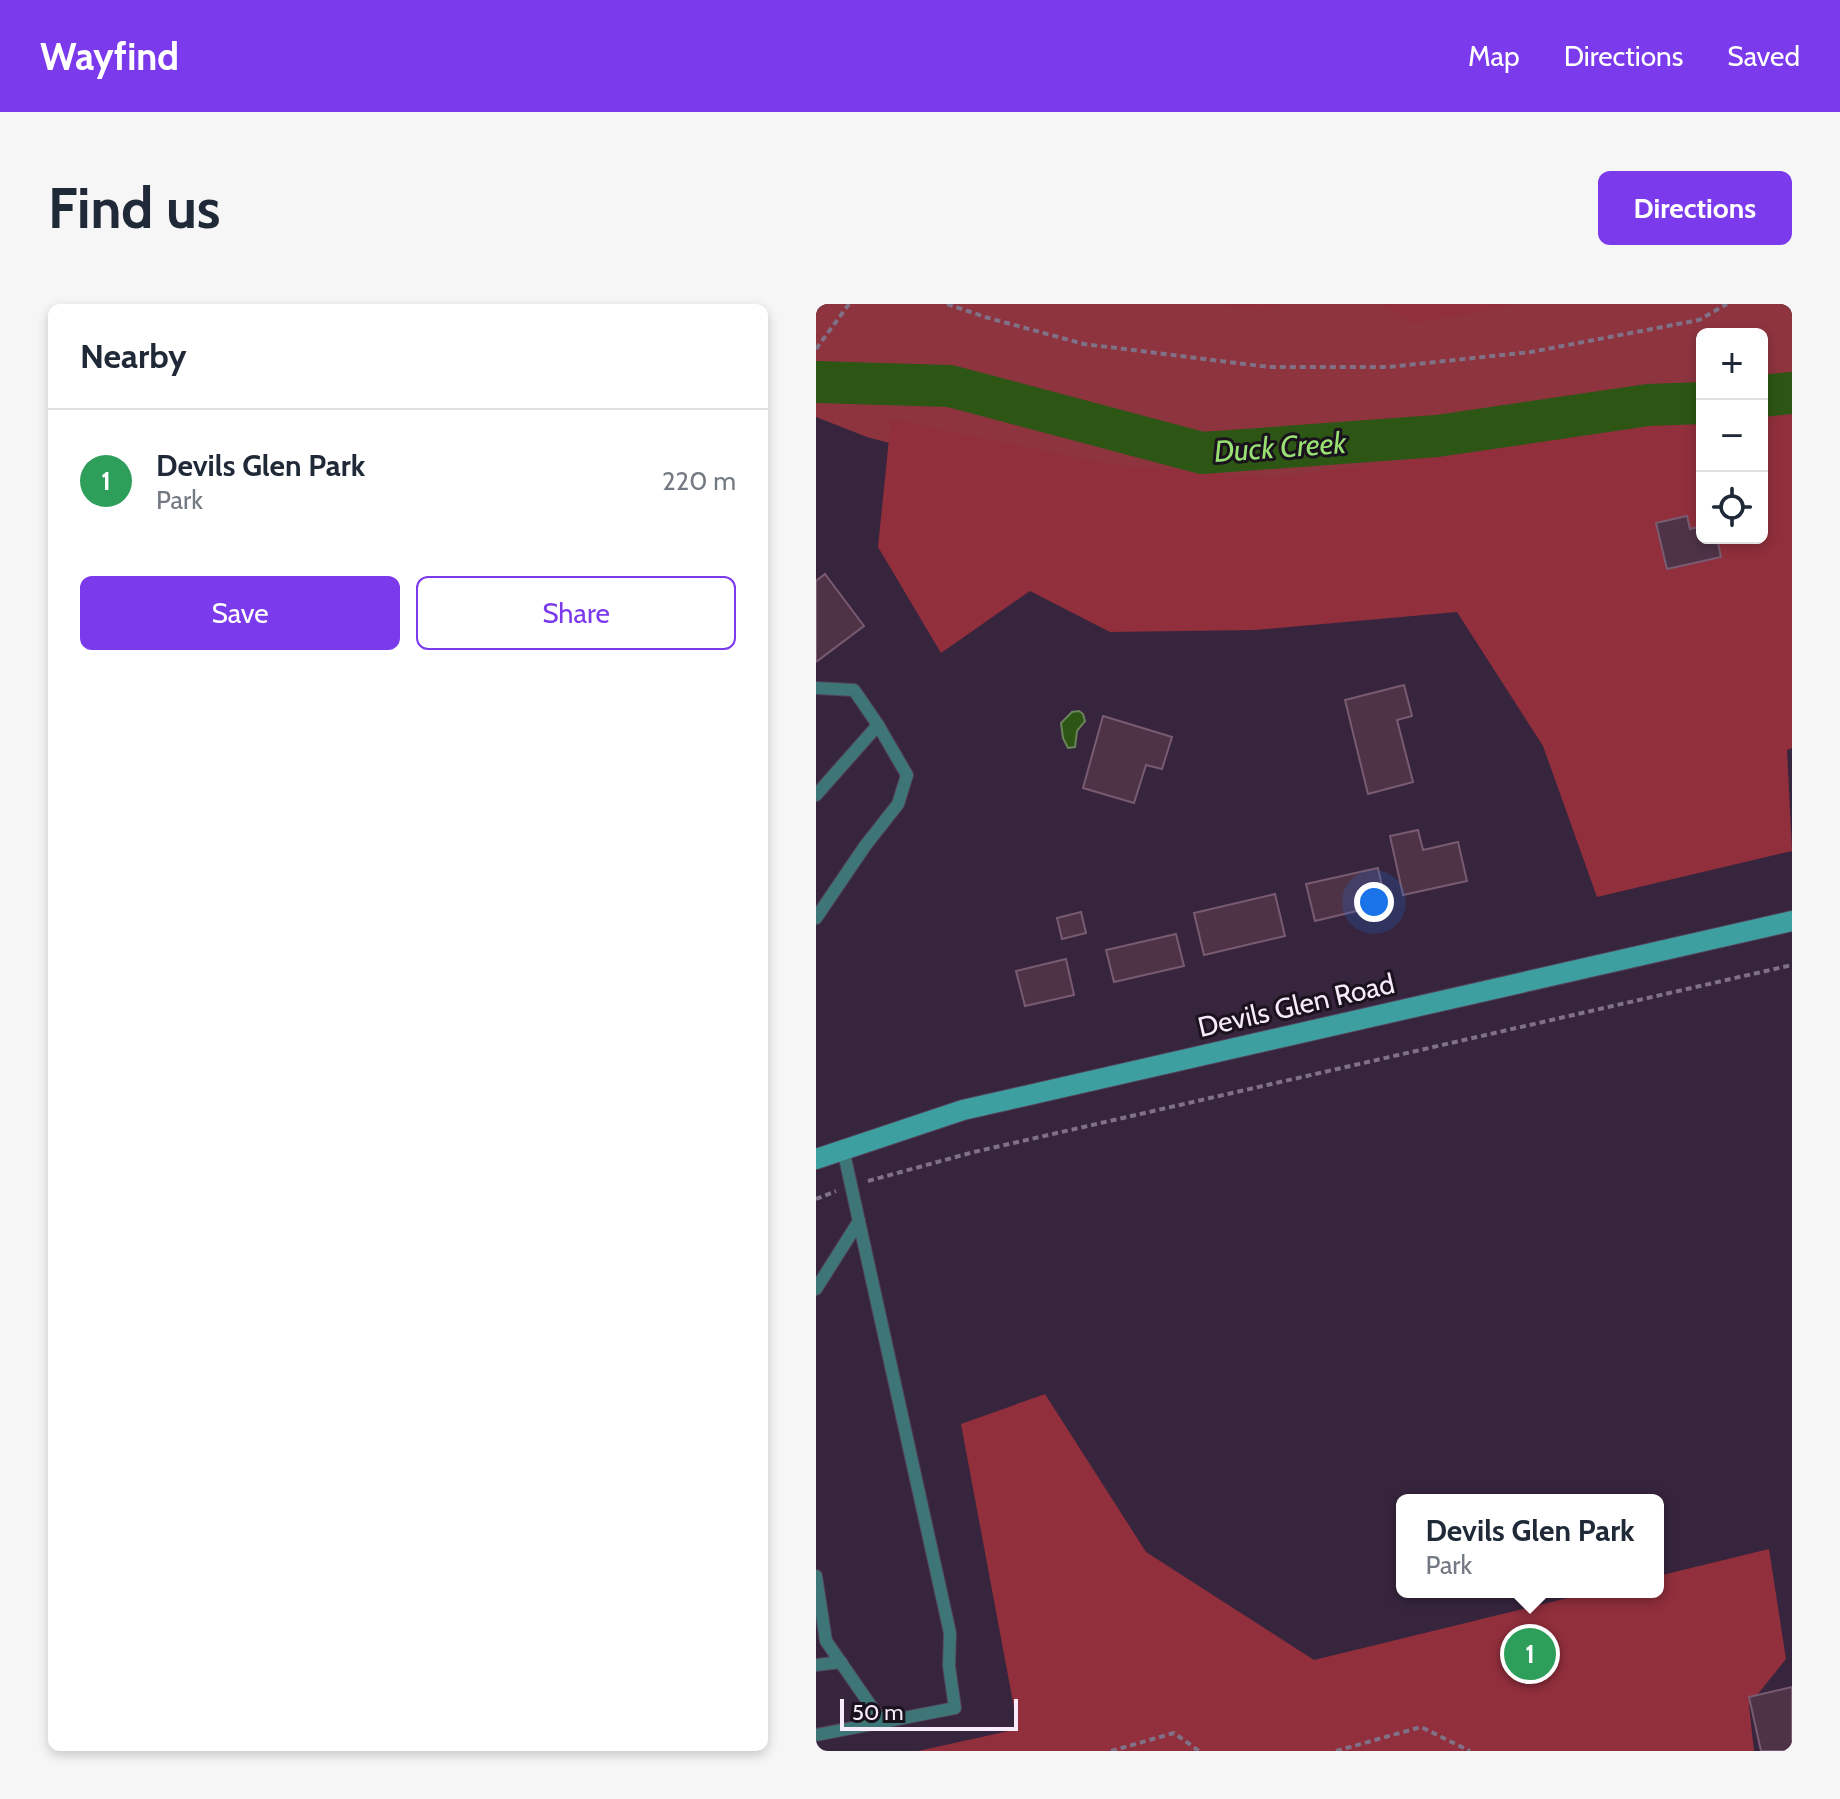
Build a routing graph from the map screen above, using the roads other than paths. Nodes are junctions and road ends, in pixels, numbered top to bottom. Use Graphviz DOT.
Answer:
graph roads {
  1 [pos="816,688"];
  2 [pos="878,725"];
  3 [pos="816,795"];
  4 [pos="816,918"];
  5 [pos="1792,921"];
  6 [pos="843,1149"];
  7 [pos="816,1159"];
  8 [pos="859,1221"];
  9 [pos="816,1289"];
  10 [pos="816,1576"];
  11 [pos="841,1662"];
  12 [pos="816,1665"];
  13 [pos="882,1722"];
  14 [pos="816,1735"];
  1 -- 2 [label="lane"];
  2 -- 3 [label="lane"];
  2 -- 4 [label="lane"];
  5 -- 6 [label="main road, Devils Glen Road"];
  6 -- 7 [label="main road, Devils Glen Road"];
  6 -- 8 [label="lane"];
  8 -- 9 [label="lane"];
  8 -- 13 [label="lane"];
  10 -- 11 [label="lane"];
  11 -- 12 [label="lane"];
  11 -- 13 [label="lane"];
  13 -- 14 [label="lane"];
}
